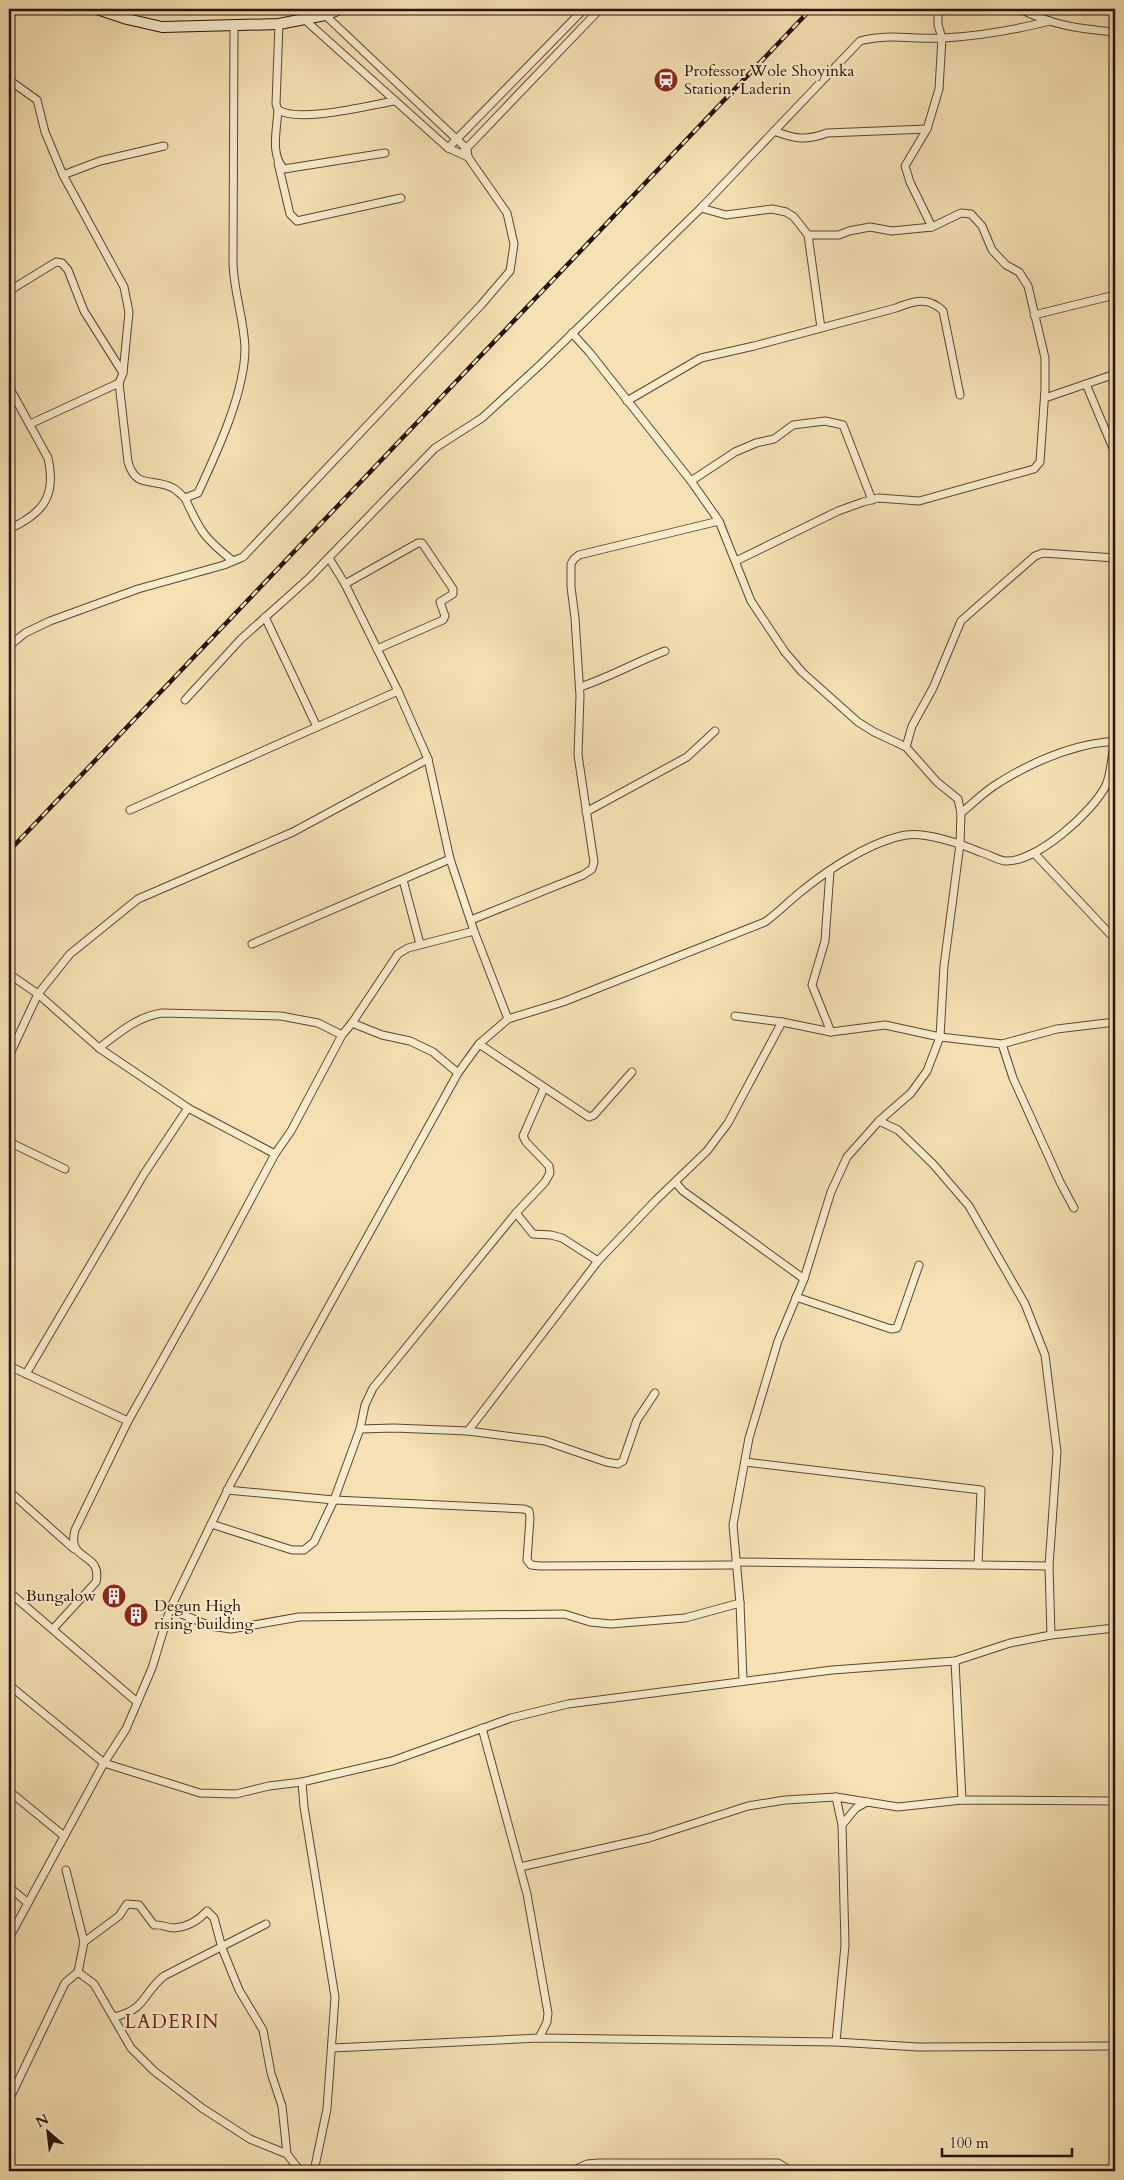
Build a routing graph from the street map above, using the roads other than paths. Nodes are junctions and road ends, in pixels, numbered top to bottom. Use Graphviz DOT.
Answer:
graph roads {
  1 [pos="97,9"];
  2 [pos="340,9"];
  3 [pos="584,9"];
  4 [pos="600,9"];
  5 [pos="938,9"];
  6 [pos="1020,9"];
  7 [pos="326,15"];
  8 [pos="304,20"];
  9 [pos="1050,21"];
  10 [pos="279,24"];
  11 [pos="234,26"];
  12 [pos="1115,32"];
  13 [pos="942,38"];
  14 [pos="9,80"];
  15 [pos="394,101"];
  16 [pos="278,110"];
  17 [pos="927,129"];
  18 [pos="774,132"];
  19 [pos="457,139"];
  20 [pos="164,146"];
  21 [pos="448,148"];
  22 [pos="467,148"];
  23 [pos="385,153"];
  24 [pos="464,156"];
  25 [pos="278,163"];
  26 [pos="63,175"];
  27 [pos="401,198"];
  28 [pos="701,208"];
  29 [pos="932,227"];
  30 [pos="808,235"];
  31 [pos="9,291"];
  32 [pos="1115,295"];
  33 [pos="1034,315"];
  34 [pos="821,328"];
  35 [pos="572,333"];
  36 [pos="123,373"];
  37 [pos="1115,374"];
  38 [pos="119,383"];
  39 [pos="1086,384"];
  40 [pos="9,387"];
  41 [pos="960,395"];
  42 [pos="1045,398"];
  43 [pos="627,402"];
  44 [pos="30,424"];
  45 [pos="1115,453"];
  46 [pos="691,481"];
  47 [pos="185,498"];
  48 [pos="872,500"];
  49 [pos="719,522"];
  50 [pos="9,529"];
  51 [pos="329,558"];
  52 [pos="1115,558"];
  53 [pos="234,561"];
  54 [pos="736,562"];
  55 [pos="344,584"];
  56 [pos="265,617"];
  57 [pos="9,646"];
  58 [pos="377,649"];
  59 [pos="665,651"];
  60 [pos="580,687"];
  61 [pos="398,691"];
  62 [pos="185,700"];
  63 [pos="317,727"];
  64 [pos="715,731"];
  65 [pos="1115,741"];
  66 [pos="906,747"];
  67 [pos="428,759"];
  68 [pos="130,810"];
  69 [pos="586,812"];
  70 [pos="961,813"];
  71 [pos="960,844"];
  72 [pos="1034,853"];
  73 [pos="450,859"];
  74 [pos="830,871"];
  75 [pos="403,880"];
  76 [pos="470,920"];
  77 [pos="474,931"];
  78 [pos="1115,935"];
  79 [pos="252,944"];
  80 [pos="420,944"];
  81 [pos="9,974"];
  82 [pos="38,994"];
  83 [pos="735,1016"];
  84 [pos="508,1020"];
  85 [pos="782,1022"];
  86 [pos="1115,1022"];
  87 [pos="352,1023"];
  88 [pos="831,1032"];
  89 [pos="342,1035"];
  90 [pos="940,1037"];
  91 [pos="480,1044"];
  92 [pos="1002,1044"];
  93 [pos="99,1048"];
  94 [pos="9,1056"];
  95 [pos="632,1072"];
  96 [pos="458,1073"];
  97 [pos="544,1088"];
  98 [pos="188,1108"];
  99 [pos="879,1121"];
  100 [pos="9,1142"];
  101 [pos="275,1154"];
  102 [pos="66,1169"];
  103 [pos="676,1183"];
  104 [pos="1074,1208"];
  105 [pos="516,1213"];
  106 [pos="598,1261"];
  107 [pos="919,1265"];
  108 [pos="804,1279"];
  109 [pos="796,1297"];
  110 [pos="9,1366"];
  111 [pos="26,1374"];
  112 [pos="655,1393"];
  113 [pos="128,1421"];
  114 [pos="360,1429"];
  115 [pos="468,1431"];
  116 [pos="745,1462"];
  117 [pos="227,1490"];
  118 [pos="9,1491"];
  119 [pos="334,1500"];
  120 [pos="211,1524"];
  121 [pos="76,1551"];
  122 [pos="736,1564"];
  123 [pos="978,1565"];
  124 [pos="1049,1566"];
  125 [pos="9,1592"];
  126 [pos="740,1603"];
  127 [pos="170,1609"];
  128 [pos="1115,1628"];
  129 [pos="53,1629"];
  130 [pos="1050,1635"];
  131 [pos="955,1661"];
  132 [pos="743,1680"];
  133 [pos="9,1685"];
  134 [pos="137,1702"];
  135 [pos="482,1728"];
  136 [pos="104,1763"];
  137 [pos="302,1782"];
  138 [pos="9,1790"];
  139 [pos="836,1797"];
  140 [pos="962,1800"];
  141 [pos="1115,1801"];
  142 [pos="868,1802"];
  143 [pos="842,1825"];
  144 [pos="64,1836"];
  145 [pos="520,1867"];
  146 [pos="66,1870"];
  147 [pos="9,1887"];
  148 [pos="28,1903"];
  149 [pos="266,1924"];
  150 [pos="9,1938"];
  151 [pos="84,1942"];
  152 [pos="222,1948"];
  153 [pos="78,1972"];
  154 [pos="114,2017"];
  155 [pos="538,2038"];
  156 [pos="836,2042"];
  157 [pos="1115,2046"];
  158 [pos="333,2048"];
  159 [pos="9,2100"];
  160 [pos="287,2154"];
  161 [pos="300,2171"];
  162 [pos="314,2171"];
  163 [pos="572,2171"];
  164 [pos="791,2171"];
  1 -- 11 [label="street"];
  2 -- 7 [label="street"];
  3 -- 19 [label="street"];
  4 -- 22 [label="street"];
  5 -- 13 [label="street"];
  6 -- 9 [label="street"];
  7 -- 8 [label="street"];
  7 -- 19 [label="street"];
  8 -- 10 [label="street"];
  8 -- 15 [label="street"];
  9 -- 12 [label="street"];
  9 -- 13 [label="street"];
  10 -- 11 [label="street"];
  10 -- 16 [label="street"];
  11 -- 47 [label="street"];
  13 -- 17 [label="street"];
  13 -- 18 [label="street"];
  14 -- 26 [label="street"];
  15 -- 16 [label="street"];
  15 -- 21 [label="street"];
  16 -- 25 [label="street"];
  17 -- 18 [label="street"];
  17 -- 29 [label="street"];
  18 -- 28 [label="street"];
  19 -- 21 [label="street"];
  19 -- 22 [label="street"];
  20 -- 26 [label="street"];
  21 -- 24 [label="street"];
  22 -- 24 [label="street"];
  23 -- 25 [label="street"];
  24 -- 53 [label="street"];
  25 -- 27 [label="street"];
  26 -- 36 [label="street"];
  28 -- 30 [label="street"];
  28 -- 35 [label="street"];
  29 -- 30 [label="street"];
  29 -- 33 [label="street"];
  30 -- 34 [label="street"];
  31 -- 36 [label="street"];
  32 -- 33 [label="street"];
  33 -- 42 [label="street"];
  34 -- 41 [label="street"];
  34 -- 43 [label="street"];
  35 -- 43 [label="street"];
  35 -- 51 [label="street"];
  36 -- 38 [label="street"];
  37 -- 39 [label="street"];
  38 -- 44 [label="street"];
  38 -- 47 [label="street"];
  39 -- 42 [label="street"];
  39 -- 45 [label="street"];
  40 -- 44 [label="street"];
  42 -- 48 [label="street"];
  43 -- 46 [label="street"];
  44 -- 50 [label="street"];
  46 -- 48 [label="street"];
  46 -- 49 [label="street"];
  47 -- 53 [label="street"];
  48 -- 54 [label="street"];
  49 -- 54 [label="street"];
  49 -- 60 [label="street"];
  51 -- 55 [label="street"];
  51 -- 56 [label="street"];
  52 -- 66 [label="street"];
  53 -- 57 [label="street"];
  54 -- 66 [label="street"];
  55 -- 58 [label="street"];
  55 -- 58 [label="street"];
  56 -- 62 [label="street"];
  56 -- 63 [label="street"];
  58 -- 61 [label="street"];
  59 -- 60 [label="street"];
  60 -- 69 [label="street"];
  61 -- 63 [label="street"];
  61 -- 67 [label="street"];
  63 -- 68 [label="street"];
  64 -- 69 [label="street"];
  65 -- 70 [label="street"];
  65 -- 72 [label="street"];
  66 -- 70 [label="street"];
  67 -- 73 [label="street"];
  67 -- 82 [label="street"];
  69 -- 76 [label="street"];
  70 -- 71 [label="street"];
  71 -- 72 [label="street"];
  71 -- 74 [label="street"];
  71 -- 90 [label="street"];
  72 -- 78 [label="street"];
  73 -- 75 [label="street"];
  73 -- 76 [label="street"];
  74 -- 84 [label="street"];
  74 -- 88 [label="street"];
  75 -- 79 [label="street"];
  75 -- 80 [label="street"];
  76 -- 77 [label="street"];
  77 -- 80 [label="street"];
  77 -- 84 [label="street"];
  80 -- 87 [label="street"];
  81 -- 82 [label="street"];
  82 -- 93 [label="street"];
  82 -- 94 [label="street"];
  83 -- 85 [label="street"];
  84 -- 91 [label="street"];
  85 -- 88 [label="street"];
  85 -- 103 [label="street"];
  86 -- 92 [label="street"];
  87 -- 89 [label="street"];
  87 -- 96 [label="street"];
  88 -- 90 [label="street"];
  89 -- 93 [label="street"];
  89 -- 101 [label="street"];
  90 -- 92 [label="street"];
  90 -- 99 [label="street"];
  91 -- 96 [label="street"];
  91 -- 97 [label="street"];
  92 -- 104 [label="street"];
  93 -- 98 [label="street"];
  95 -- 97 [label="street"];
  96 -- 117 [label="street"];
  97 -- 105 [label="street"];
  98 -- 101 [label="street"];
  98 -- 111 [label="street"];
  99 -- 108 [label="street"];
  99 -- 124 [label="street"];
  100 -- 102 [label="street"];
  101 -- 113 [label="street"];
  103 -- 106 [label="street"];
  103 -- 108 [label="street"];
  105 -- 106 [label="street"];
  105 -- 114 [label="street"];
  106 -- 115 [label="street"];
  107 -- 109 [label="street"];
  108 -- 109 [label="street"];
  109 -- 116 [label="street"];
  110 -- 111 [label="street"];
  111 -- 113 [label="street"];
  112 -- 115 [label="street"];
  113 -- 121 [label="street"];
  114 -- 115 [label="street"];
  114 -- 119 [label="street"];
  116 -- 122 [label="street"];
  116 -- 123 [label="street"];
  117 -- 119 [label="street"];
  117 -- 120 [label="street"];
  118 -- 121 [label="street"];
  119 -- 120 [label="street"];
  119 -- 122 [label="street"];
  120 -- 127 [label="street"];
  121 -- 129 [label="street"];
  122 -- 123 [label="street"];
  122 -- 126 [label="street"];
  123 -- 124 [label="street"];
  124 -- 130 [label="street"];
  125 -- 129 [label="street"];
  126 -- 127 [label="street"];
  126 -- 132 [label="street"];
  127 -- 134 [label="street"];
  128 -- 130 [label="street"];
  129 -- 134 [label="street"];
  130 -- 131 [label="street"];
  131 -- 132 [label="street"];
  131 -- 140 [label="street"];
  132 -- 135 [label="street"];
  133 -- 136 [label="street"];
  134 -- 136 [label="street"];
  135 -- 137 [label="street"];
  135 -- 145 [label="street"];
  136 -- 137 [label="street"];
  136 -- 144 [label="street"];
  137 -- 158 [label="street"];
  138 -- 144 [label="street"];
  139 -- 142 [label="street"];
  139 -- 143 [label="street"];
  139 -- 145 [label="street"];
  140 -- 141 [label="street"];
  140 -- 142 [label="street"];
  142 -- 143 [label="street"];
  143 -- 156 [label="street"];
  144 -- 148 [label="street"];
  145 -- 155 [label="street"];
  146 -- 151 [label="street"];
  147 -- 148 [label="street"];
  148 -- 150 [label="street"];
  149 -- 152 [label="street"];
  151 -- 152 [label="street"];
  151 -- 153 [label="street"];
  152 -- 154 [label="street"];
  152 -- 160 [label="street"];
  153 -- 154 [label="street"];
  153 -- 159 [label="street"];
  154 -- 160 [label="street"];
  155 -- 156 [label="street"];
  155 -- 158 [label="street"];
  156 -- 157 [label="street"];
  158 -- 162 [label="street"];
  160 -- 161 [label="street"];
  163 -- 164 [label="street"];
}
